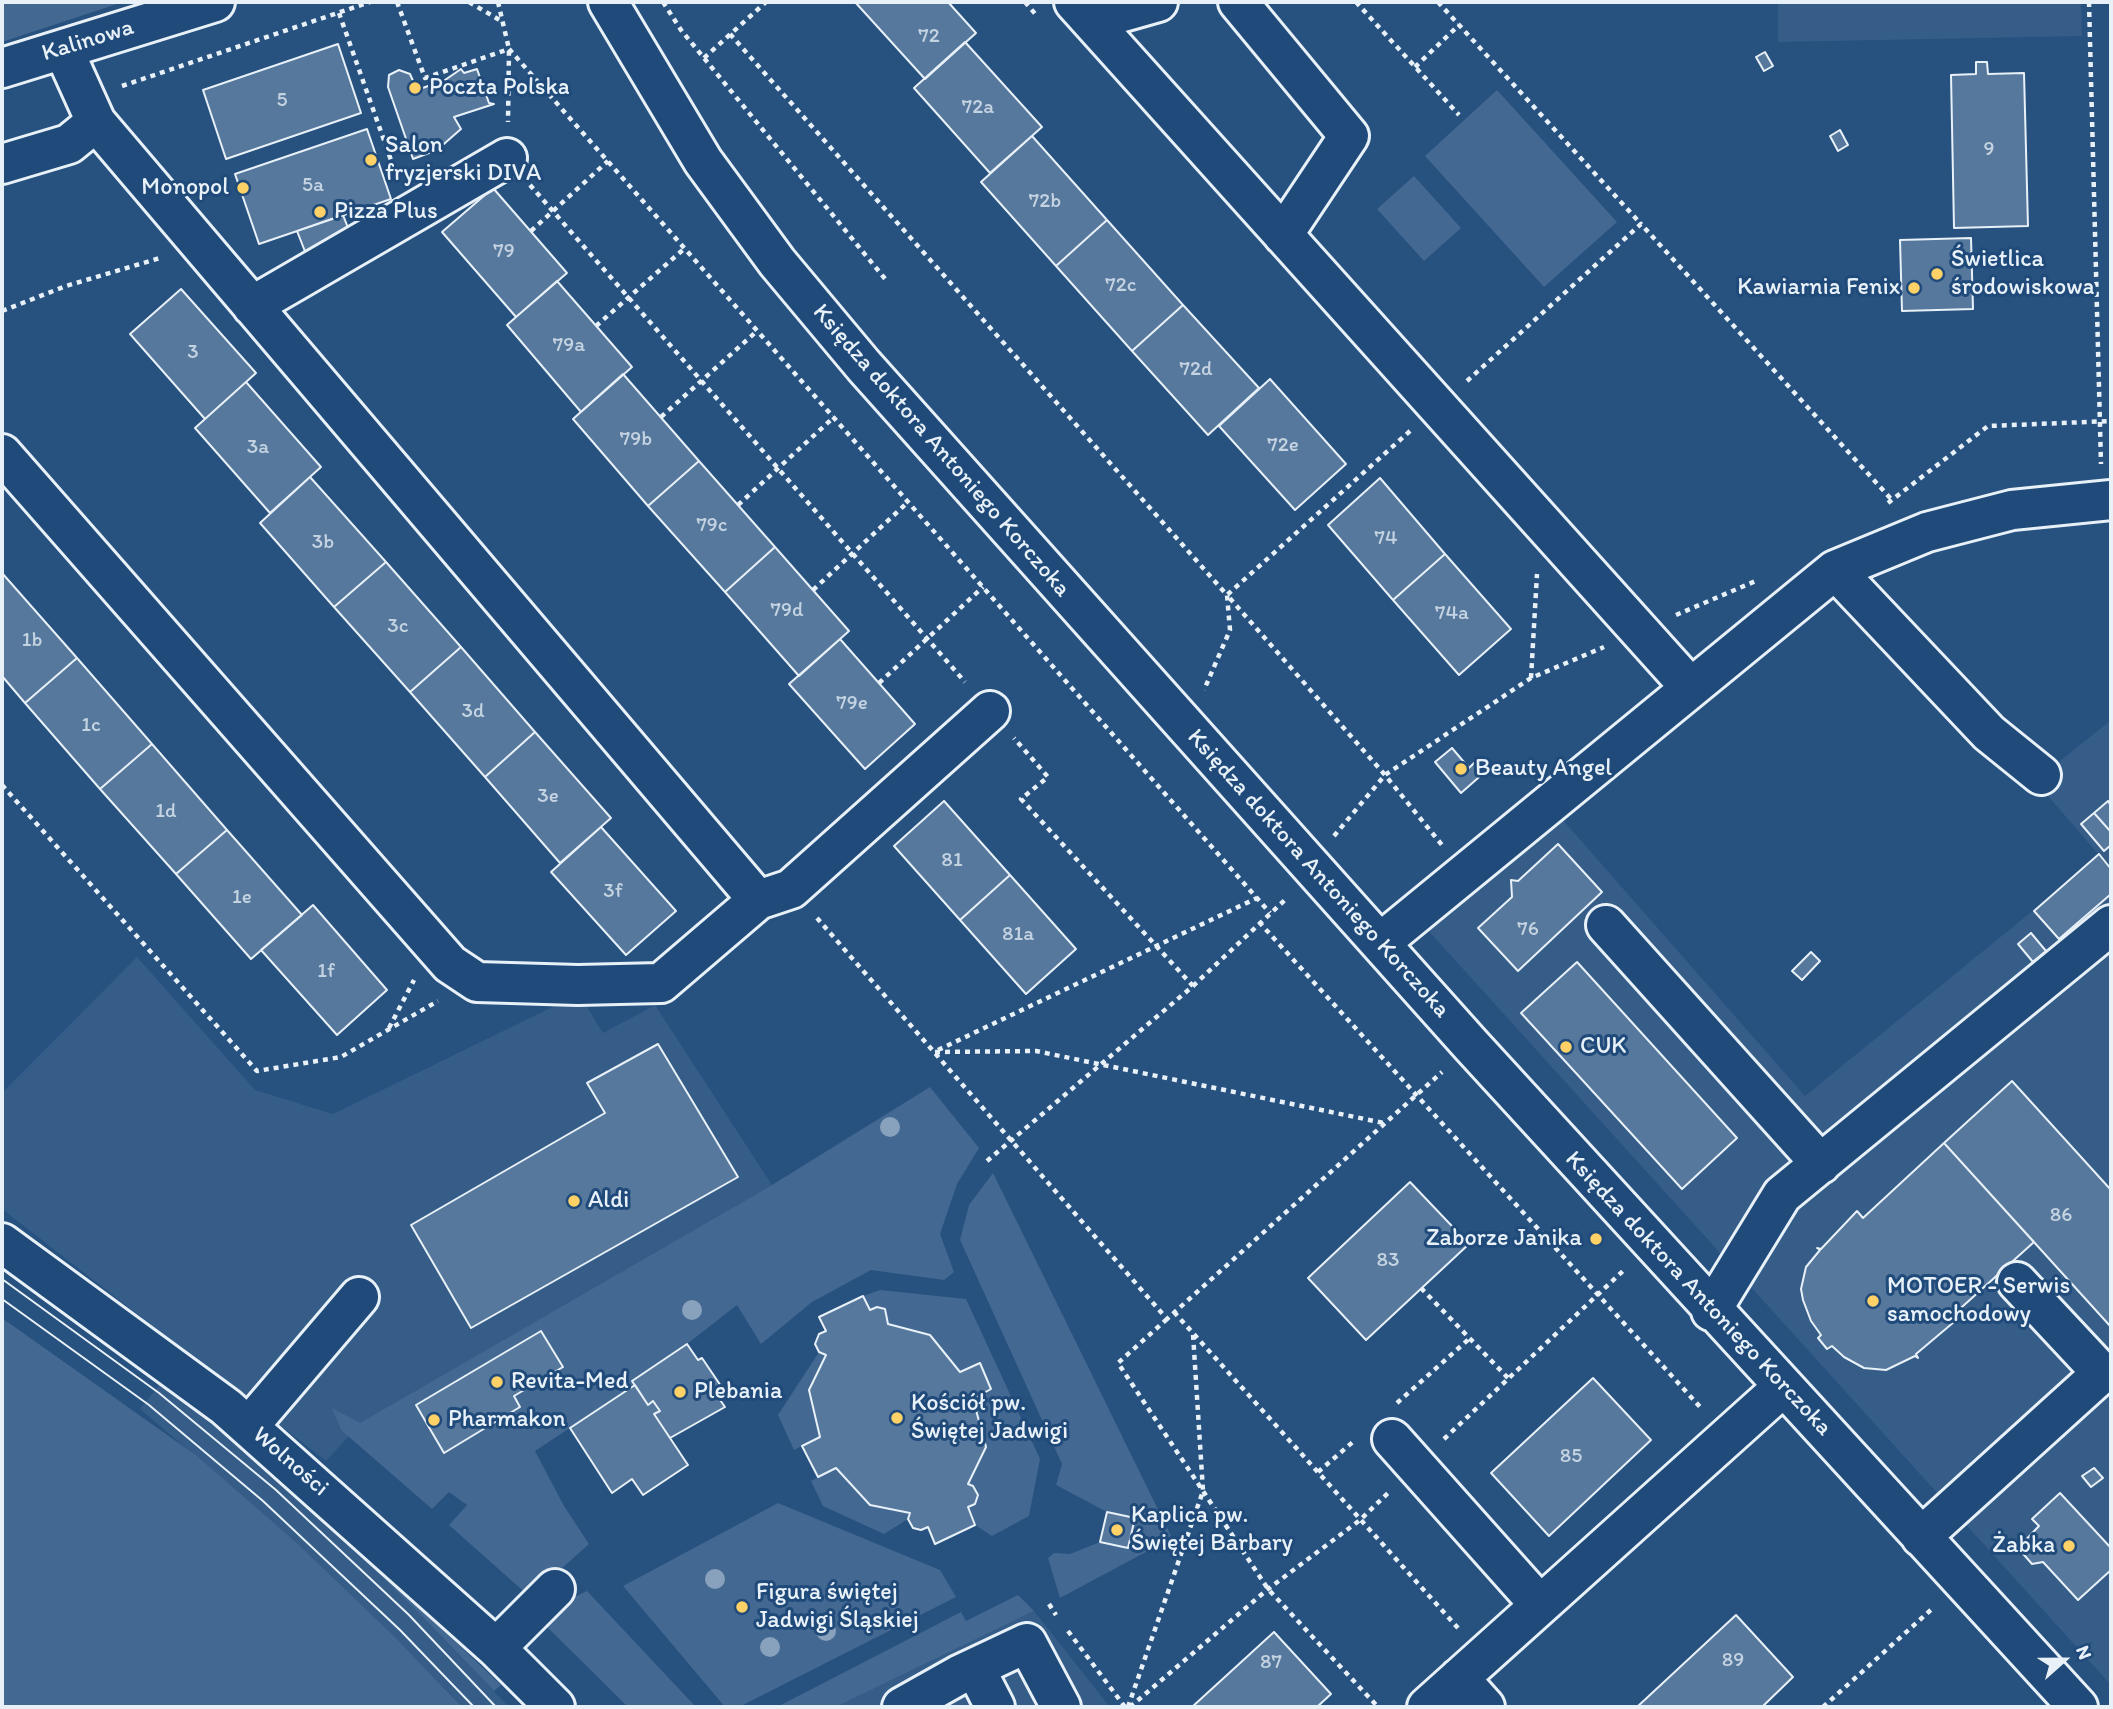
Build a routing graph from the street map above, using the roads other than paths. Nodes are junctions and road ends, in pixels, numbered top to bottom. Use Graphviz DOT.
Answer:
graph roads {
  1 [pos="215,2"];
  2 [pos="608,2"];
  3 [pos="1158,2"];
  4 [pos="1238,2"];
  5 [pos="1082,11"];
  6 [pos="64,49"];
  7 [pos="2,68"];
  8 [pos="91,110"];
  9 [pos="507,158"];
  10 [pos="2,164"];
  11 [pos="1283,235"];
  12 [pos="253,306"];
  13 [pos="2,454"];
  14 [pos="2106,500"];
  15 [pos="1835,569"];
  16 [pos="1690,687"];
  17 [pos="990,710"];
  18 [pos="2041,775"];
  19 [pos="774,894"];
  20 [pos="1606,925"];
  21 [pos="2111,925"];
  22 [pos="1380,943"];
  23 [pos="1821,1164"];
  24 [pos="2,1243"];
  25 [pos="2017,1282"];
  26 [pos="359,1297"];
  27 [pos="1711,1311"];
  28 [pos="1783,1387"];
  29 [pos="249,1426"];
  30 [pos="1392,1439"];
  31 [pos="1922,1536"];
  32 [pos="555,1589"];
  33 [pos="1540,1605"];
  34 [pos="496,1648"];
  35 [pos="1471,1667"];
  36 [pos="975,1668"];
  37 [pos="555,1707"];
  38 [pos="902,1707"];
  39 [pos="995,1707"];
  40 [pos="1060,1707"];
  41 [pos="1427,1707"];
  42 [pos="1485,1707"];
  43 [pos="2078,1707"];
  1 -- 6 [label="street, Kalinowa"];
  2 -- 22 [label="street, Księdza doktora Antoniego Korczoka"];
  3 -- 5 [label="street"];
  4 -- 11 [label="street"];
  5 -- 11 [label="street"];
  6 -- 7 [label="street, Kalinowa"];
  6 -- 8 [label="street"];
  8 -- 10 [label="street"];
  8 -- 12 [label="street"];
  9 -- 12 [label="street"];
  11 -- 16 [label="street"];
  12 -- 19 [label="street"];
  13 -- 19 [label="street"];
  14 -- 15 [label="street"];
  15 -- 16 [label="street"];
  15 -- 18 [label="street"];
  16 -- 22 [label="street"];
  17 -- 19 [label="street"];
  20 -- 23 [label="street"];
  21 -- 23 [label="street"];
  22 -- 27 [label="street, Księdza doktora Antoniego Korczoka"];
  23 -- 27 [label="street"];
  24 -- 29 [label="street, Wolności"];
  25 -- 31 [label="street"];
  26 -- 29 [label="street"];
  27 -- 28 [label="street, Księdza doktora Antoniego Korczoka"];
  28 -- 31 [label="street, Księdza doktora Antoniego Korczoka"];
  28 -- 33 [label="street"];
  29 -- 34 [label="street, Wolności"];
  30 -- 33 [label="street"];
  31 -- 43 [label="street, Księdza doktora Antoniego Korczoka"];
  32 -- 34 [label="street"];
  33 -- 35 [label="street"];
  34 -- 37 [label="street, Wolności"];
  35 -- 41 [label="street"];
  35 -- 42 [label="street"];
  36 -- 38 [label="street"];
  36 -- 39 [label="street"];
  36 -- 40 [label="street"];
}
